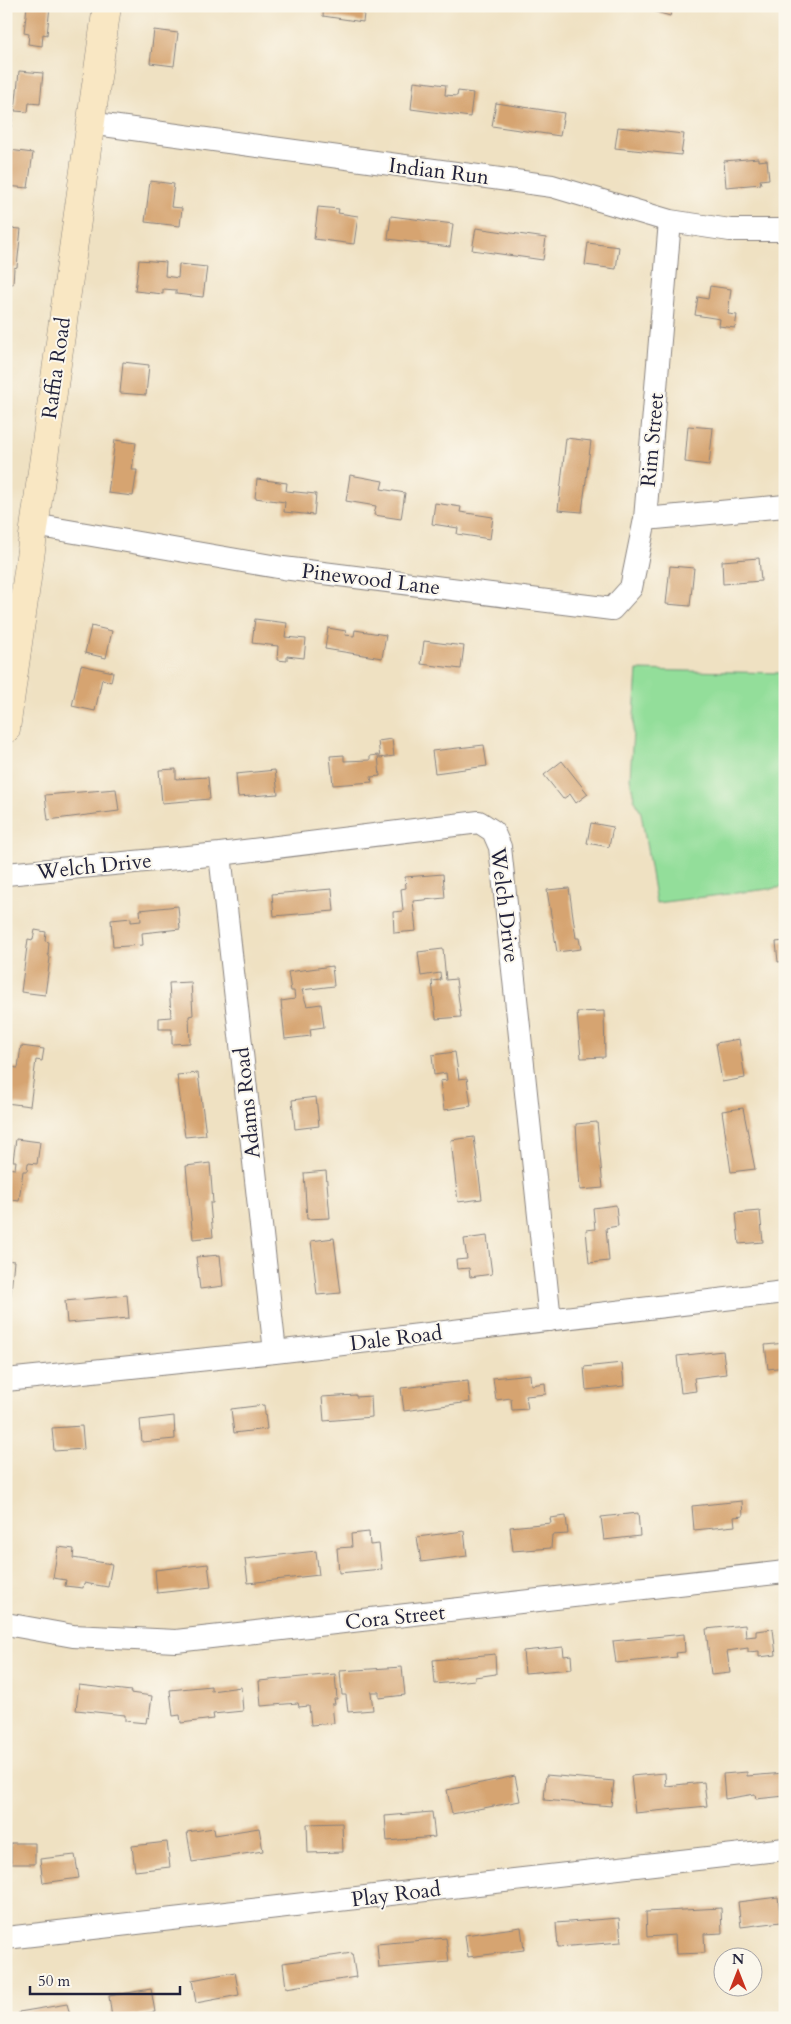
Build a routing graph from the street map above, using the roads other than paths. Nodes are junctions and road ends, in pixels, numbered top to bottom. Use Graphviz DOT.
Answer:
graph roads {
  1 [pos="106,6"];
  2 [pos="89,123"];
  3 [pos="670,221"];
  4 [pos="785,230"];
  5 [pos="785,506"];
  6 [pos="645,519"];
  7 [pos="34,525"];
  8 [pos="6,729"];
  9 [pos="220,854"];
  10 [pos="6,874"];
  11 [pos="785,1292"];
  12 [pos="550,1320"];
  13 [pos="275,1352"];
  14 [pos="6,1380"];
  15 [pos="785,1572"];
  16 [pos="6,1624"];
  17 [pos="785,1849"];
  18 [pos="6,1938"];
  1 -- 2 [label="main road, Raffia Road"];
  2 -- 3 [label="street, Indian Run"];
  2 -- 7 [label="main road, Raffia Road"];
  3 -- 4 [label="street, Indian Run"];
  3 -- 6 [label="street, Rim Street"];
  5 -- 6 [label="street, Rim Street"];
  6 -- 7 [label="street, Pinewood Lane"];
  7 -- 8 [label="main road, Raffia Road"];
  9 -- 10 [label="street, Welch Drive"];
  9 -- 12 [label="street, Welch Drive"];
  9 -- 13 [label="street, Adams Road"];
  11 -- 12 [label="street, Dale Road"];
  12 -- 13 [label="street, Dale Road"];
  13 -- 14 [label="street, Dale Road"];
  15 -- 16 [label="street, Cora Street"];
  17 -- 18 [label="street, Play Road"];
}
